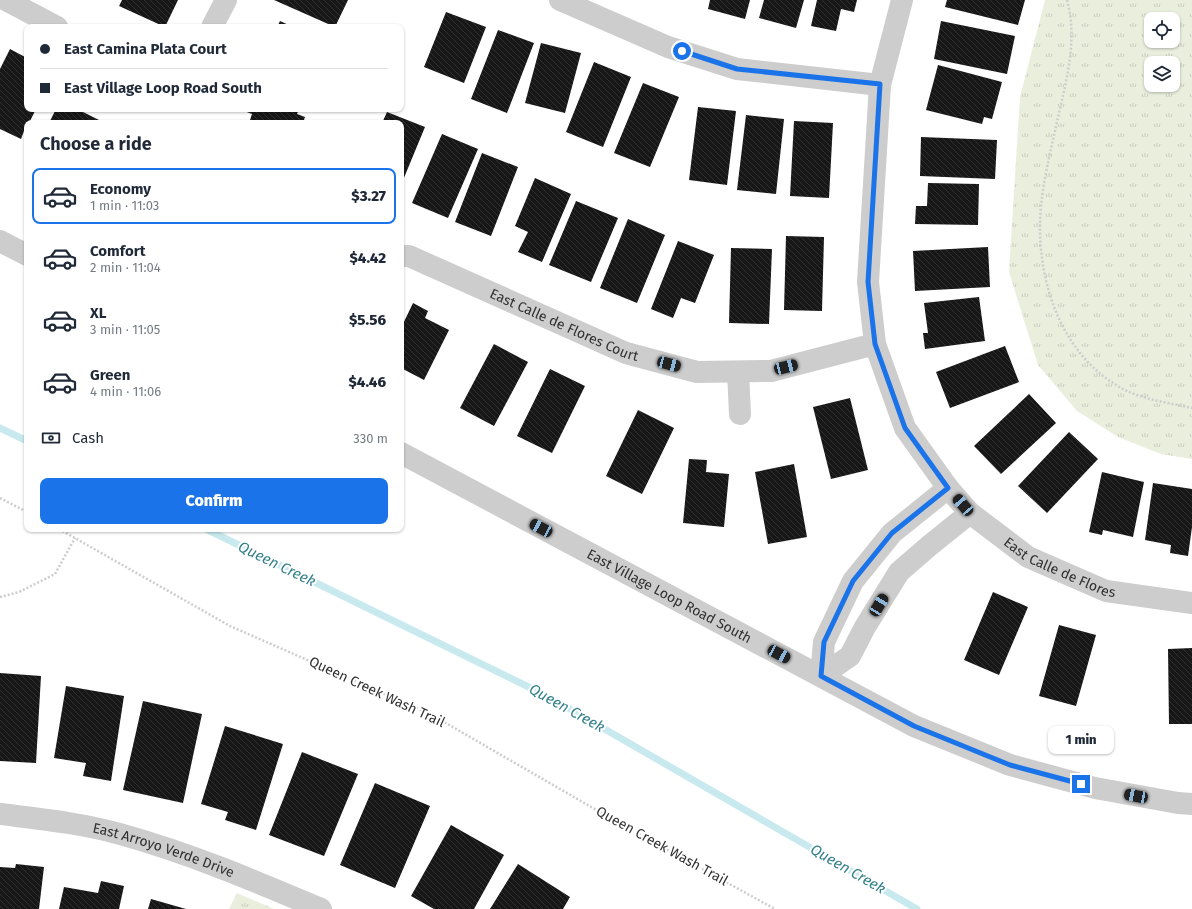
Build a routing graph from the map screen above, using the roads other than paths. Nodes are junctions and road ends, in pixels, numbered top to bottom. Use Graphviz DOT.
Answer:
graph roads {
  1 [pos="6,0"];
  2 [pos="226,0"];
  3 [pos="560,0"];
  4 [pos="902,0"];
  5 [pos="51,24"];
  6 [pos="214,24"];
  7 [pos="880,84"];
  8 [pos="0,241"];
  9 [pos="24,253"];
  10 [pos="404,256"];
  11 [pos="875,344"];
  12 [pos="738,372"];
  13 [pos="740,414"];
  14 [pos="404,455"];
  15 [pos="948,488"];
  16 [pos="970,513"];
  17 [pos="1192,604"];
  18 [pos="821,676"];
  19 [pos="1192,804"];
  20 [pos="0,814"];
  21 [pos="321,909"];
  1 -- 5 [label="street"];
  2 -- 6 [label="street"];
  3 -- 7 [label="street"];
  4 -- 7 [label="street, East Calle de Flores"];
  7 -- 11 [label="street, East Calle de Flores"];
  8 -- 9 [label="street"];
  10 -- 12 [label="street, East Calle de Flores Court"];
  11 -- 12 [label="street, East Calle de Flores Court"];
  11 -- 15 [label="street, East Calle de Flores"];
  12 -- 13 [label="street"];
  14 -- 18 [label="street, East Village Loop Road South"];
  15 -- 16 [label="street, East Calle de Flores"];
  15 -- 18 [label="street"];
  16 -- 17 [label="street, East Calle de Flores"];
  16 -- 18 [label="street"];
  18 -- 19 [label="street, East Village Loop Road South"];
  20 -- 21 [label="street, East Arroyo Verde Drive"];
}
